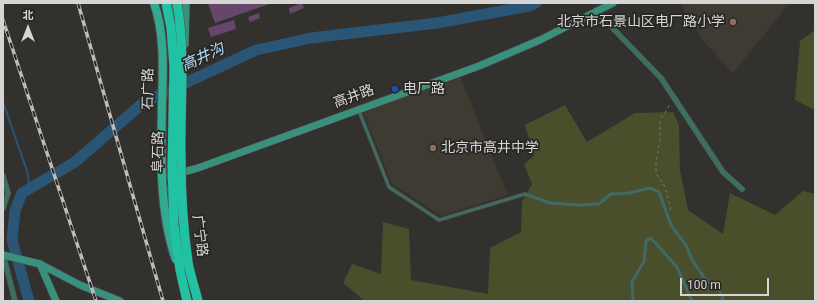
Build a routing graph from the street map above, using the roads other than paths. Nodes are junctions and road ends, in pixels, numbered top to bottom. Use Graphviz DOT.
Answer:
graph roads {
  1 [pos="150,3"];
  2 [pos="154,3"];
  3 [pos="167,3"];
  4 [pos="177,3"];
  5 [pos="186,3"];
  6 [pos="613,3"];
  7 [pos="597,12"];
  8 [pos="184,61"];
  9 [pos="359,109"];
  10 [pos="183,173"];
  11 [pos="3,176"];
  12 [pos="165,177"];
  13 [pos="742,189"];
  14 [pos="3,208"];
  15 [pos="3,254"];
  16 [pos="40,264"];
  17 [pos="180,270"];
  18 [pos="15,301"];
  19 [pos="56,301"];
  20 [pos="120,301"];
  21 [pos="183,301"];
  22 [pos="187,301"];
  23 [pos="198,301"];
  24 [pos="633,301"];
  25 [pos="692,301"];
  26 [pos="720,301"];
  1 -- 12 [label="street, 广宁路, bridge"];
  2 -- 17 [label="main road, 石广路, bridge"];
  3 -- 8 [label="street"];
  3 -- 17 [label="highway, 阜石路, bridge"];
  4 -- 23 [label="highway, 阜石路, bridge"];
  5 -- 8 [label="street"];
  6 -- 7 [label="street, 高井路"];
  7 -- 9 [label="street, 高井路"];
  7 -- 13 [label="street"];
  8 -- 10 [label="street, 广宁路, bridge"];
  9 -- 10 [label="street, 高井路"];
  9 -- 26 [label="lane"];
  10 -- 12 [label="street, 高井路"];
  10 -- 23 [label="street, 广宁路"];
  11 -- 14 [label="street"];
  12 -- 21 [label="street, 广宁路"];
  15 -- 16 [label="street"];
  15 -- 18 [label="street"];
  16 -- 19 [label="street"];
  16 -- 20 [label="street"];
  17 -- 22 [label="highway, 阜石路"];
  24 -- 25 [label="lane"];
}
